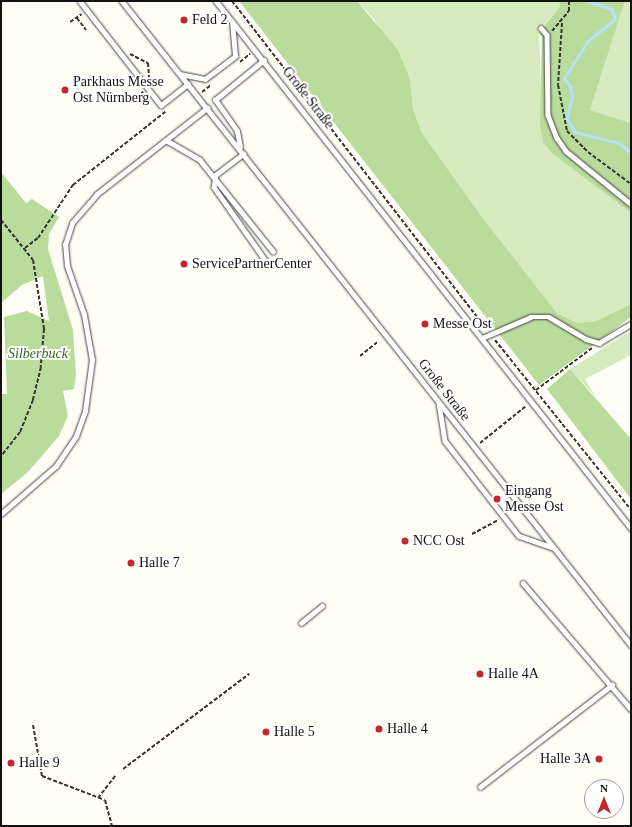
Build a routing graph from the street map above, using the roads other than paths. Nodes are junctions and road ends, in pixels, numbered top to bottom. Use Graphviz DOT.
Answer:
graph roads {
  1 [pos="80,1"];
  2 [pos="122,1"];
  3 [pos="216,1"];
  4 [pos="232,22"];
  5 [pos="541,28"];
  6 [pos="264,60"];
  7 [pos="180,74"];
  8 [pos="188,84"];
  9 [pos="207,108"];
  10 [pos="166,140"];
  11 [pos="240,148"];
  12 [pos="244,154"];
  13 [pos="214,178"];
  14 [pos="631,204"];
  15 [pos="273,250"];
  16 [pos="268,264"];
  17 [pos="631,324"];
  18 [pos="482,338"];
  19 [pos="439,401"];
  20 [pos="1,514"];
  21 [pos="631,528"];
  22 [pos="554,548"];
  23 [pos="523,583"];
  24 [pos="322,606"];
  25 [pos="300,623"];
  26 [pos="631,645"];
  27 [pos="612,685"];
  28 [pos="631,709"];
  29 [pos="480,787"];
  1 -- 8 [label="lane"];
  2 -- 7 [label="lane, Große Straße"];
  3 -- 4 [label="lane, Große Straße"];
  4 -- 6 [label="lane, Große Straße"];
  4 -- 7 [label="lane"];
  5 -- 14 [label="lane"];
  6 -- 11 [label="lane, Große Straße"];
  6 -- 18 [label="lane, Große Straße"];
  7 -- 8 [label="lane, Große Straße"];
  8 -- 9 [label="lane, Große Straße"];
  9 -- 10 [label="lane"];
  9 -- 11 [label="lane, Große Straße"];
  10 -- 13 [label="lane"];
  10 -- 20 [label="lane"];
  11 -- 12 [label="lane, Große Straße"];
  12 -- 13 [label="lane"];
  12 -- 19 [label="lane, Große Straße"];
  13 -- 15 [label="lane"];
  13 -- 16 [label="lane"];
  17 -- 18 [label="lane"];
  18 -- 21 [label="lane, Große Straße"];
  19 -- 22 [label="lane, Große Straße"];
  19 -- 22 [label="lane"];
  22 -- 26 [label="lane, Große Straße"];
  23 -- 27 [label="lane"];
  24 -- 25 [label="lane"];
  27 -- 28 [label="lane"];
  27 -- 29 [label="lane"];
}
